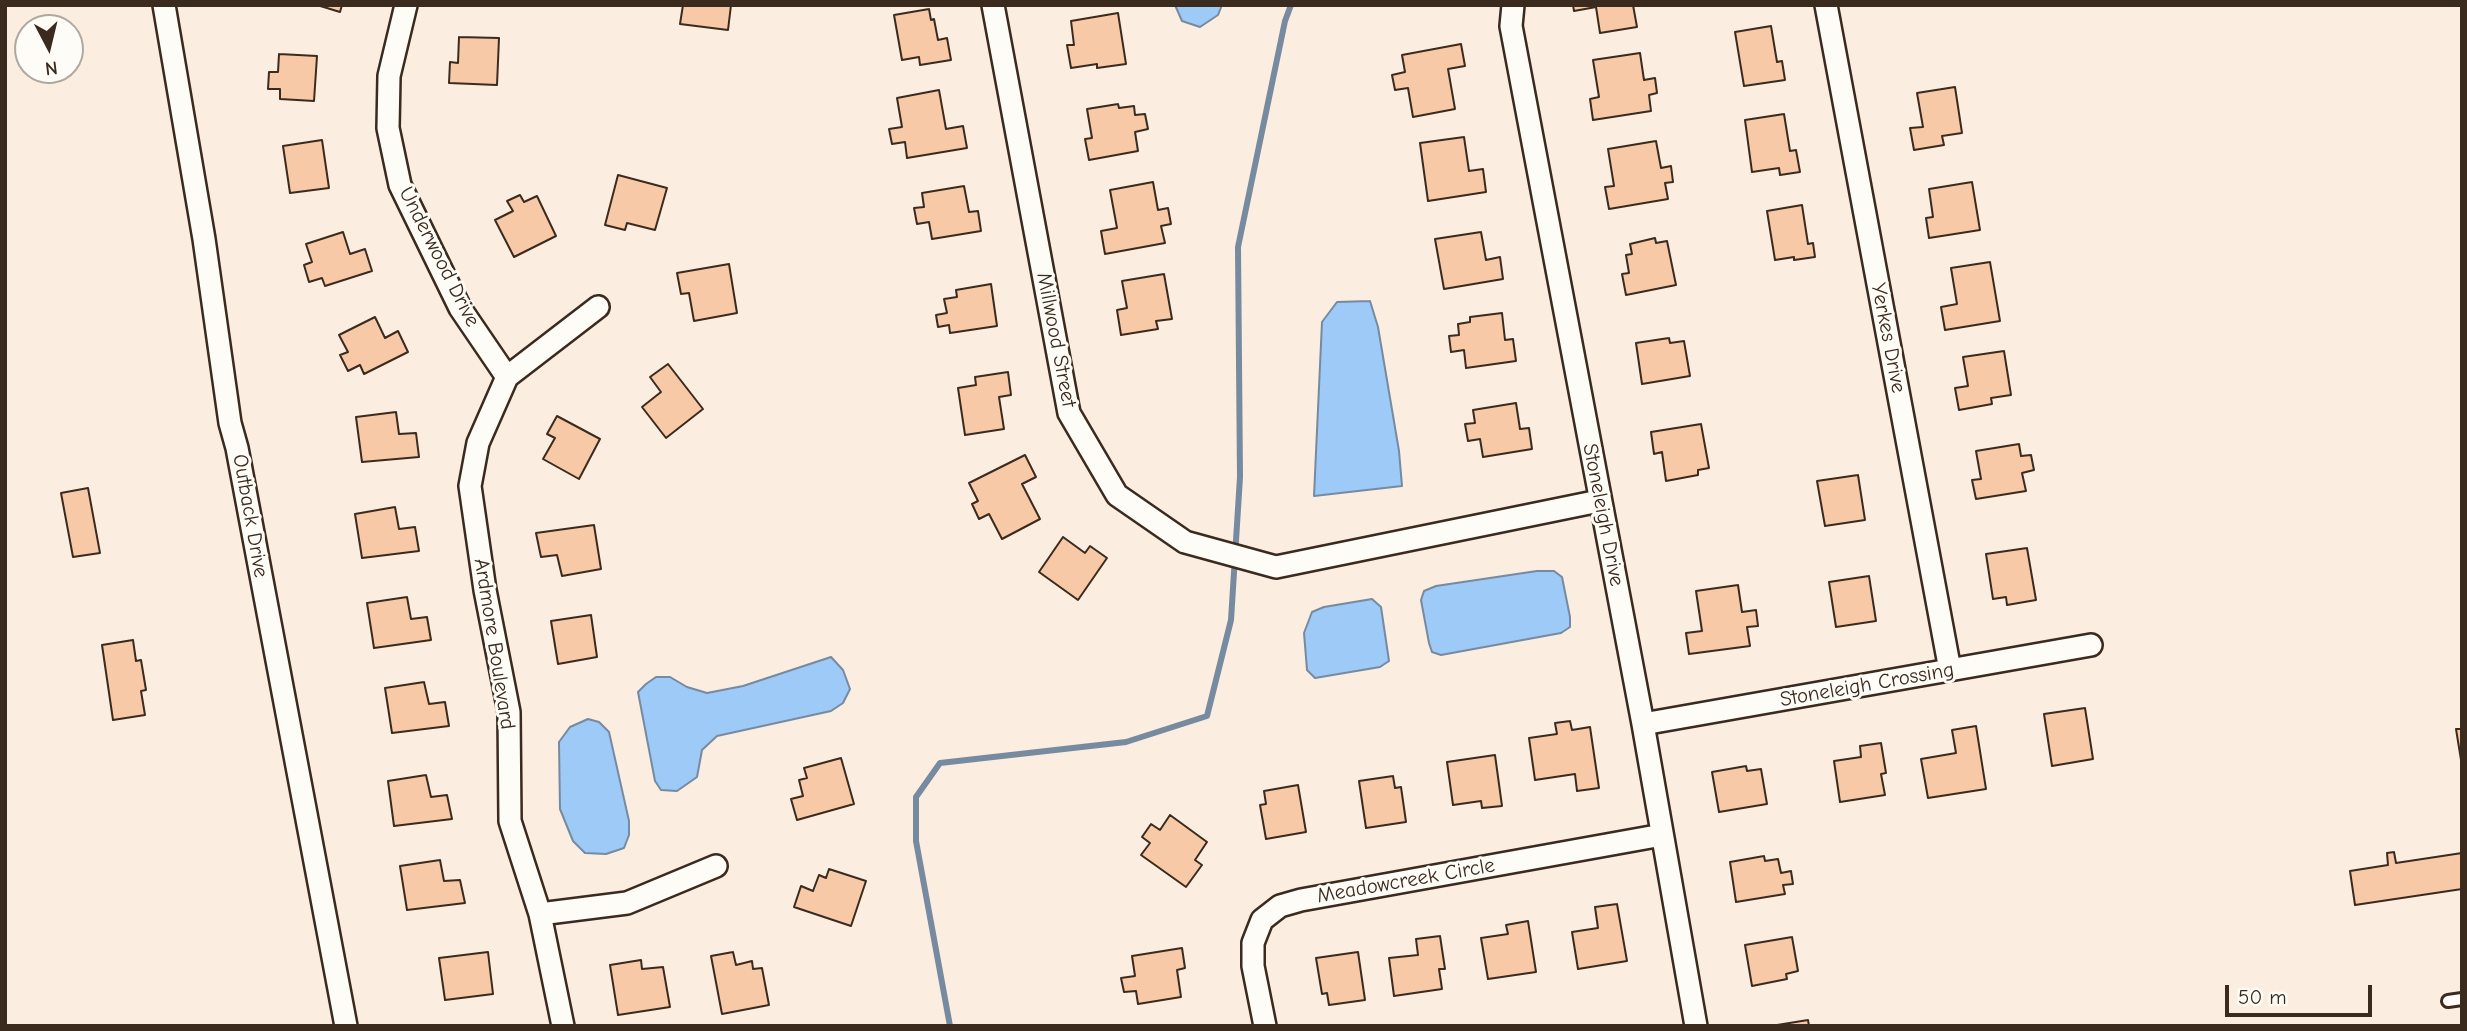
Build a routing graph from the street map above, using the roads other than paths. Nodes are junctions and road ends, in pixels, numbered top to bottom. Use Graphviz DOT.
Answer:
graph roads {
  1 [pos="164,5"];
  2 [pos="406,5"];
  3 [pos="993,5"];
  4 [pos="1513,5"];
  5 [pos="1826,5"];
  6 [pos="598,307"];
  7 [pos="507,377"];
  8 [pos="1600,501"];
  9 [pos="2091,645"];
  10 [pos="1950,670"];
  11 [pos="1643,724"];
  12 [pos="1662,835"];
  13 [pos="716,866"];
  14 [pos="540,914"];
  15 [pos="2462,999"];
  16 [pos="2448,1001"];
  17 [pos="346,1026"];
  18 [pos="563,1026"];
  19 [pos="1265,1026"];
  20 [pos="1696,1026"];
  1 -- 17 [label="street, Outback Drive"];
  2 -- 7 [label="street, Underwood Drive"];
  3 -- 8 [label="street, Millwood Street"];
  4 -- 8 [label="street, Stoneleigh Drive"];
  5 -- 10 [label="street, Yerkes Drive"];
  6 -- 7 [label="street, Ardmore Boulevard"];
  7 -- 14 [label="street, Ardmore Boulevard"];
  8 -- 11 [label="street, Stoneleigh Drive"];
  9 -- 10 [label="street, Stoneleigh Crossing"];
  10 -- 11 [label="street, Stoneleigh Crossing"];
  11 -- 12 [label="street, Stoneleigh Drive"];
  12 -- 19 [label="street, Meadowcreek Circle"];
  12 -- 20 [label="street, Stoneleigh Drive"];
  13 -- 14 [label="street"];
  14 -- 18 [label="street, Ardmore Boulevard"];
  15 -- 16 [label="lane"];
}
